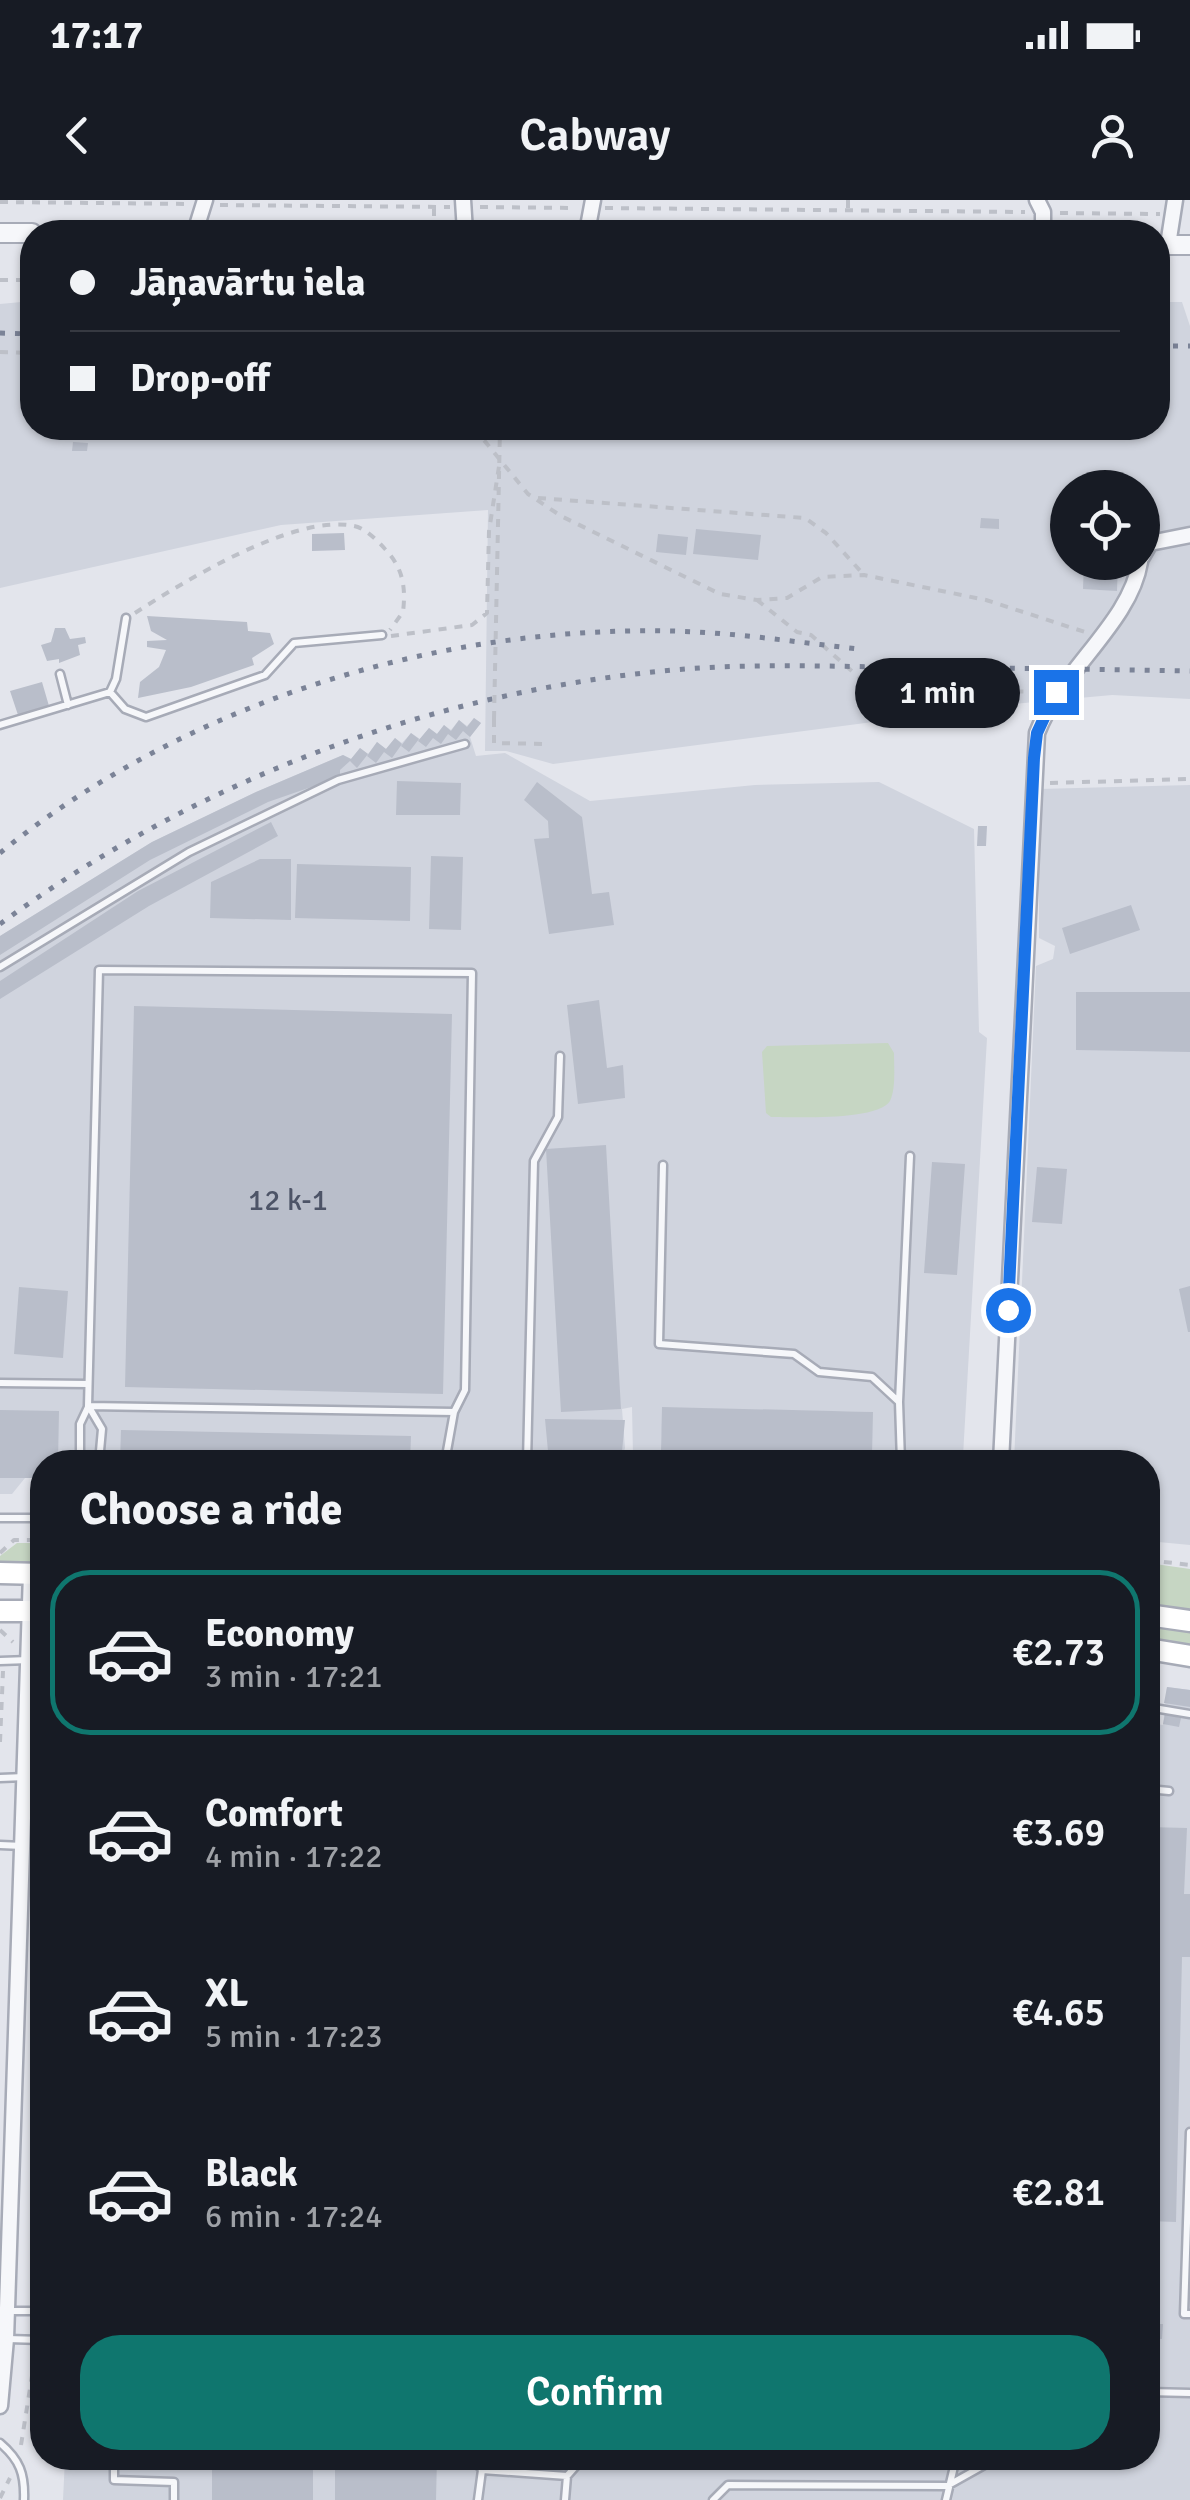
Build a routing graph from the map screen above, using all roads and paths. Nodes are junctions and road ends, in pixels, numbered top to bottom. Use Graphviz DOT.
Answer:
graph roads {
  1 [pos="507,200"];
  2 [pos="706,200"];
  3 [pos="848,200"];
  4 [pos="434,207"];
  5 [pos="509,208"];
  6 [pos="704,209"];
  7 [pos="848,211"];
  8 [pos="434,220"];
  9 [pos="484,440"];
  10 [pos="500,440"];
  11 [pos="500,460"];
  12 [pos="534,498"];
  13 [pos="1190,535"];
  14 [pos="1160,541"];
  15 [pos="864,575"];
  16 [pos="1137,580"];
  17 [pos="757,600"];
  18 [pos="126,618"];
  19 [pos="382,635"];
  20 [pos="1098,636"];
  21 [pos="60,674"];
  22 [pos="110,692"];
  23 [pos="1056,692"];
  24 [pos="68,705"];
  25 [pos="0,725"];
  26 [pos="465,744"];
  27 [pos="547,744"];
  28 [pos="1190,779"];
  29 [pos="1033,784"];
  30 [pos="0,967"];
  31 [pos="560,1056"];
  32 [pos="910,1156"];
  33 [pos="663,1165"];
  34 [pos="0,1383"];
  35 [pos="88,1384"];
  36 [pos="899,1402"];
  37 [pos="88,1406"];
  38 [pos="454,1412"];
  39 [pos="80,1450"];
  40 [pos="100,1450"];
  41 [pos="447,1450"];
  42 [pos="527,1450"];
  43 [pos="900,1450"];
  44 [pos="1002,1450"];
  45 [pos="0,1518"];
  46 [pos="30,1518"];
  47 [pos="30,1540"];
  48 [pos="0,1553"];
  49 [pos="1160,1561"];
  50 [pos="1190,1565"];
  51 [pos="0,1573"];
  52 [pos="30,1574"];
  53 [pos="0,1610"];
  54 [pos="30,1611"];
  55 [pos="1160,1616"];
  56 [pos="1190,1620"];
  57 [pos="10,1642"];
  58 [pos="1160,1651"];
  59 [pos="1190,1656"];
  60 [pos="30,1660"];
  61 [pos="3,1661"];
  62 [pos="1160,1709"];
  63 [pos="1190,1714"];
  64 [pos="0,1742"];
  65 [pos="26,1777"];
  66 [pos="0,1778"];
  67 [pos="1160,1791"];
  68 [pos="1169,1792"];
  69 [pos="0,1846"];
  70 [pos="24,1846"];
  71 [pos="1190,2132"];
  72 [pos="1189,2186"];
  73 [pos="7,2311"];
  74 [pos="30,2311"];
  75 [pos="1190,2314"];
  76 [pos="6,2339"];
  77 [pos="30,2340"];
  78 [pos="1160,2392"];
  79 [pos="1190,2393"];
  80 [pos="0,2406"];
  81 [pos="0,2442"];
  82 [pos="114,2470"];
  83 [pos="482,2470"];
  84 [pos="572,2470"];
  85 [pos="952,2470"];
  86 [pos="975,2470"];
  87 [pos="567,2476"];
  88 [pos="947,2486"];
  89 [pos="24,2500"];
  90 [pos="174,2500"];
  91 [pos="478,2500"];
  92 [pos="565,2500"];
  93 [pos="713,2500"];
  94 [pos="946,2500"];
  1 -- 5 [label="path"];
  2 -- 6 [label="path"];
  3 -- 7 [label="path"];
  4 -- 8 [label="path"];
  9 -- 11 [label="path"];
  10 -- 27 [label="path, bridge"];
  11 -- 12 [label="path"];
  11 -- 19 [label="path"];
  12 -- 15 [label="path"];
  12 -- 17 [label="path"];
  13 -- 14 [label="street"];
  15 -- 17 [label="path"];
  15 -- 20 [label="path"];
  16 -- 20 [label="street"];
  17 -- 23 [label="path"];
  18 -- 19 [label="path"];
  18 -- 22 [label="lane"];
  19 -- 22 [label="lane"];
  20 -- 23 [label="street"];
  21 -- 24 [label="lane"];
  22 -- 24 [label="lane"];
  23 -- 29 [label="street"];
  24 -- 25 [label="lane"];
  26 -- 30 [label="lane"];
  28 -- 29 [label="path"];
  29 -- 44 [label="street"];
  31 -- 42 [label="lane"];
  32 -- 36 [label="lane"];
  33 -- 36 [label="lane"];
  34 -- 35 [label="lane"];
  35 -- 37 [label="lane"];
  35 -- 38 [label="lane"];
  36 -- 43 [label="lane"];
  37 -- 38 [label="lane"];
  37 -- 39 [label="lane"];
  37 -- 40 [label="lane"];
  38 -- 41 [label="lane"];
  45 -- 46 [label="lane"];
  47 -- 48 [label="path"];
  49 -- 50 [label="path"];
  51 -- 52 [label="main road"];
  53 -- 54 [label="main road"];
  55 -- 56 [label="main road"];
  57 -- 61 [label="path"];
  58 -- 59 [label="main road"];
  60 -- 61 [label="lane"];
  60 -- 65 [label="street"];
  61 -- 64 [label="path"];
  62 -- 63 [label="lane"];
  65 -- 66 [label="lane"];
  65 -- 70 [label="street"];
  67 -- 68 [label="lane"];
  69 -- 70 [label="lane"];
  70 -- 73 [label="street"];
  71 -- 72 [label="lane"];
  72 -- 75 [label="lane"];
  73 -- 74 [label="lane"];
  73 -- 76 [label="street"];
  76 -- 77 [label="lane"];
  76 -- 80 [label="street"];
  78 -- 79 [label="lane"];
  81 -- 89 [label="lane"];
  82 -- 90 [label="lane"];
  83 -- 87 [label="lane"];
  83 -- 91 [label="lane"];
  84 -- 87 [label="lane"];
  85 -- 88 [label="lane"];
  86 -- 88 [label="lane"];
  87 -- 92 [label="lane"];
  88 -- 93 [label="lane"];
  88 -- 94 [label="lane"];
}
